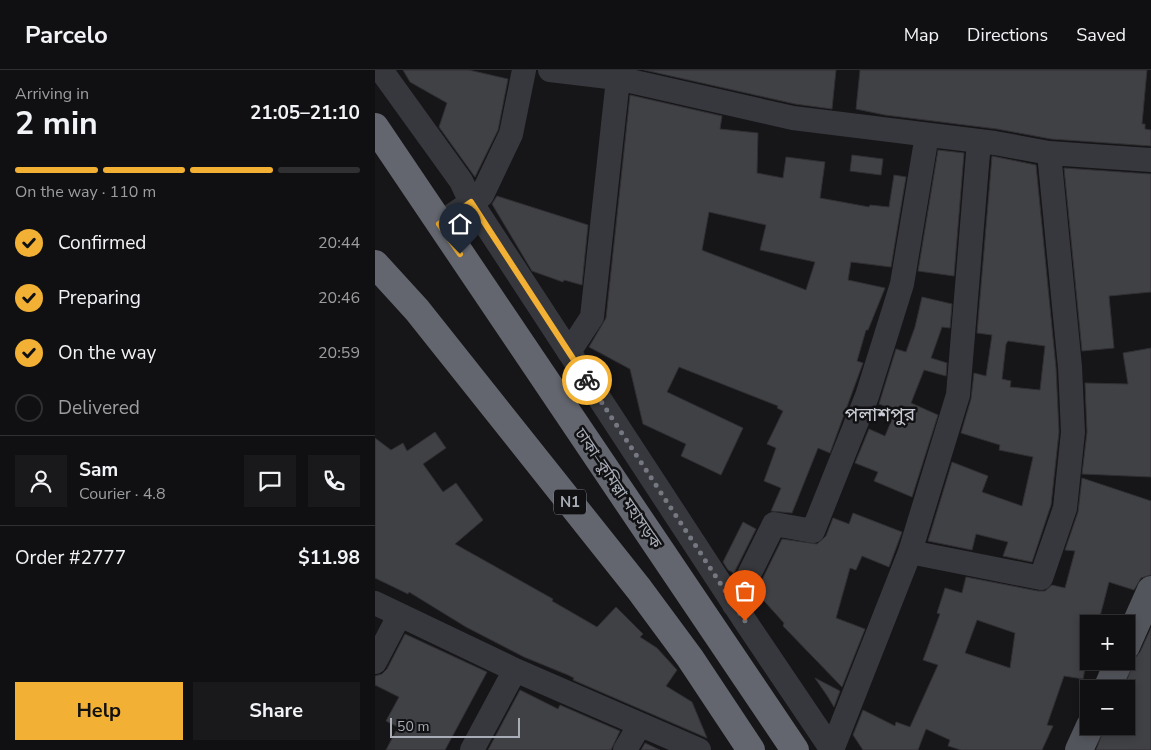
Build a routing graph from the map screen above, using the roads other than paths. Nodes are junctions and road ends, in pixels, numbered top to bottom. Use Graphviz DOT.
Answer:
graph roads {
  1 [pos="381,70"];
  2 [pos="523,70"];
  3 [pos="550,70"];
  4 [pos="618,74"];
  5 [pos="375,127"];
  6 [pos="927,135"];
  7 [pos="979,141"];
  8 [pos="1049,152"];
  9 [pos="1151,160"];
  10 [pos="375,162"];
  11 [pos="406,175"];
  12 [pos="471,202"];
  13 [pos="439,224"];
  14 [pos="375,264"];
  15 [pos="569,352"];
  16 [pos="910,552"];
  17 [pos="639,589"];
  18 [pos="1151,590"];
  19 [pos="375,603"];
  20 [pos="734,605"];
  21 [pos="399,616"];
  22 [pos="1135,626"];
  23 [pos="375,662"];
  24 [pos="515,670"];
  25 [pos="639,726"];
  26 [pos="1086,735"];
  27 [pos="472,750"];
  28 [pos="625,750"];
  29 [pos="699,750"];
  30 [pos="734,750"];
  31 [pos="751,750"];
  32 [pos="795,750"];
  33 [pos="1079,750"];
  1 -- 12 [label="street"];
  2 -- 12 [label="street"];
  3 -- 4 [label="street"];
  4 -- 6 [label="street"];
  4 -- 15 [label="street"];
  5 -- 11 [label="highway, ঢাকা–কুমিল্লা মহাসড়ক"];
  6 -- 7 [label="street"];
  6 -- 20 [label="street"];
  7 -- 8 [label="street"];
  7 -- 16 [label="street"];
  8 -- 9 [label="street"];
  8 -- 16 [label="street"];
  10 -- 11 [label="highway"];
  11 -- 13 [label="highway, ঢাকা–কুমিল্লা মহাসড়ক"];
  12 -- 13 [label="street"];
  12 -- 15 [label="street"];
  13 -- 32 [label="highway, ঢাকা–কুমিল্লা মহাসড়ক"];
  14 -- 17 [label="highway, N1"];
  15 -- 20 [label="street"];
  16 -- 20 [label="street"];
  17 -- 30 [label="highway"];
  17 -- 31 [label="highway, N1"];
  18 -- 22 [label="main road"];
  19 -- 21 [label="street"];
  21 -- 23 [label="street"];
  21 -- 24 [label="street"];
  24 -- 25 [label="street"];
  24 -- 27 [label="street"];
  25 -- 28 [label="street"];
  25 -- 29 [label="street"];
  26 -- 33 [label="main road"];
}
